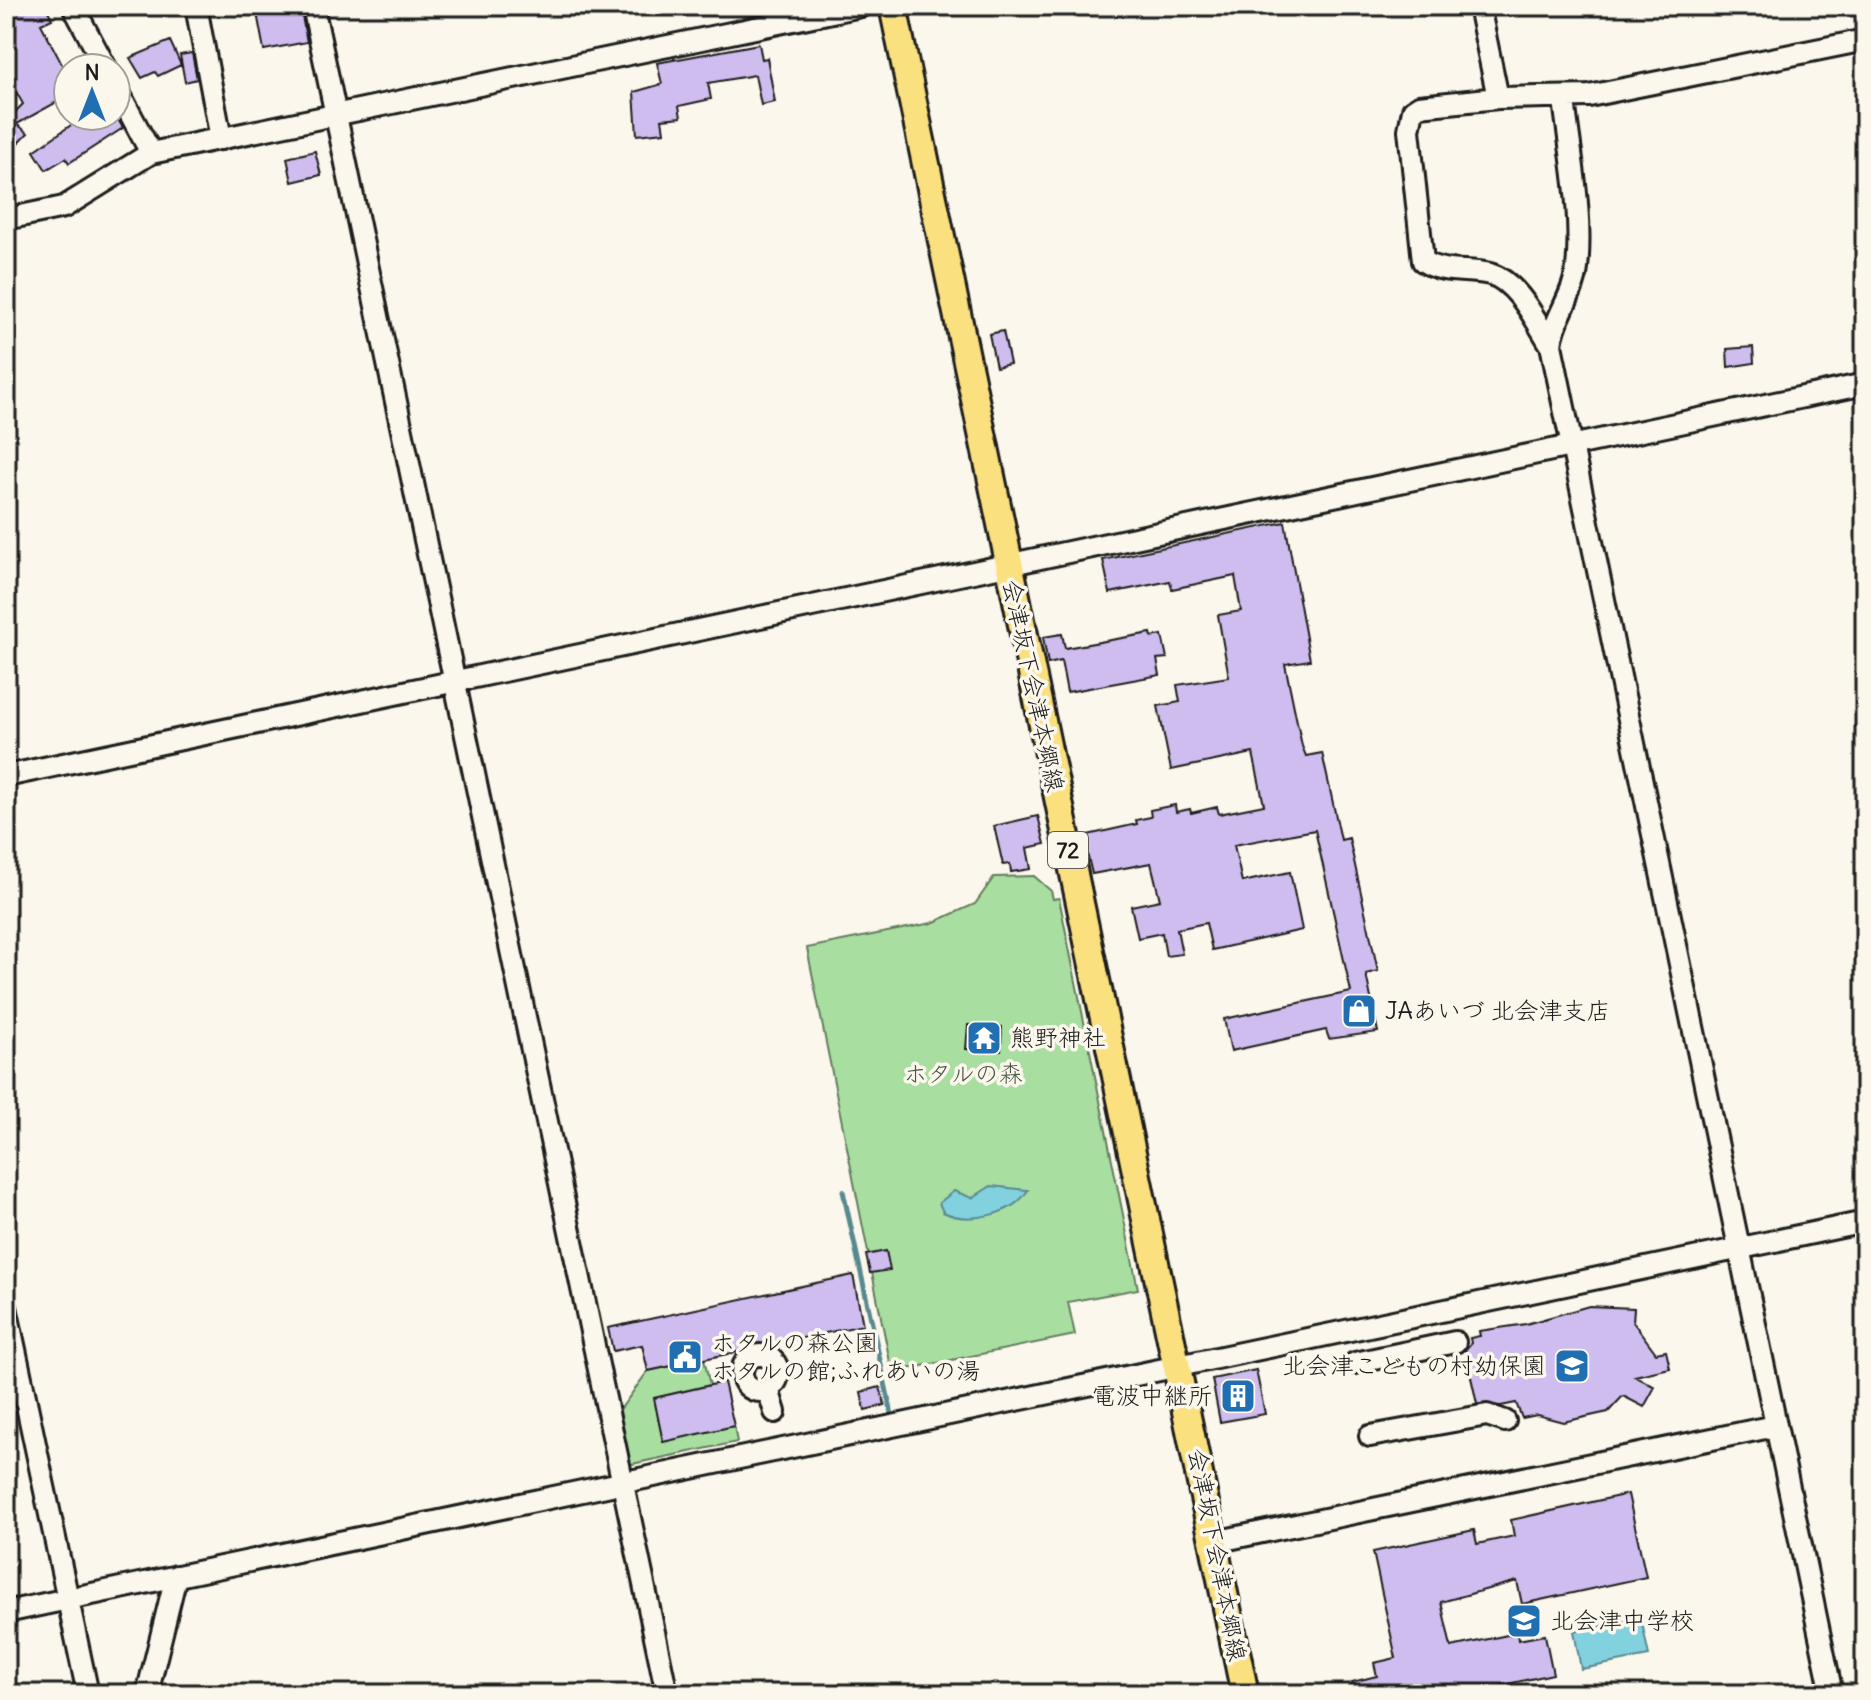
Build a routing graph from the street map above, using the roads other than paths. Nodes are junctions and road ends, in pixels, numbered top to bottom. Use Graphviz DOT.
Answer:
graph roads {
  1 [pos="73,6"];
  2 [pos="196,6"];
  3 [pos="313,6"];
  4 [pos="861,6"];
  5 [pos="893,6"];
  6 [pos="1479,6"];
  7 [pos="1865,40"];
  8 [pos="97,52"];
  9 [pos="1498,98"];
  10 [pos="1564,99"];
  11 [pos="335,114"];
  12 [pos="132,117"];
  13 [pos="221,139"];
  14 [pos="151,153"];
  15 [pos="6,219"];
  16 [pos="1551,345"];
  17 [pos="1865,384"];
  18 [pos="1570,447"];
  19 [pos="1006,562"];
  20 [pos="454,681"];
  21 [pos="6,776"];
  22 [pos="1865,1222"];
  23 [pos="1738,1249"];
  24 [pos="6,1307"];
  25 [pos="1455,1342"];
  26 [pos="1355,1363"];
  27 [pos="1179,1364"];
  28 [pos="768,1389"];
  29 [pos="775,1412"];
  30 [pos="1505,1421"];
  31 [pos="1775,1426"];
  32 [pos="1370,1436"];
  33 [pos="622,1482"];
  34 [pos="1214,1542"];
  35 [pos="176,1576"];
  36 [pos="67,1599"];
  37 [pos="6,1612"];
  38 [pos="88,1694"];
  39 [pos="147,1694"];
  40 [pos="667,1694"];
  41 [pos="1245,1694"];
  42 [pos="1832,1694"];
  1 -- 8 [label="street"];
  2 -- 13 [label="street"];
  3 -- 11 [label="street"];
  4 -- 11 [label="street"];
  5 -- 19 [label="main road, 会津坂下会津本郷線 / 72"];
  6 -- 9 [label="street"];
  7 -- 10 [label="street"];
  9 -- 10 [label="street"];
  9 -- 16 [label="street"];
  10 -- 16 [label="street"];
  11 -- 13 [label="street"];
  11 -- 20 [label="street"];
  12 -- 14 [label="street"];
  13 -- 14 [label="street"];
  14 -- 15 [label="street"];
  16 -- 18 [label="street"];
  17 -- 18 [label="street"];
  18 -- 19 [label="street"];
  18 -- 23 [label="street"];
  19 -- 20 [label="street"];
  19 -- 27 [label="main road, 会津坂下会津本郷線 / 72"];
  20 -- 21 [label="street"];
  20 -- 33 [label="street"];
  22 -- 23 [label="street"];
  23 -- 27 [label="street"];
  23 -- 31 [label="street"];
  24 -- 36 [label="street"];
  25 -- 26 [label="street"];
  27 -- 33 [label="street"];
  27 -- 34 [label="main road, 会津坂下会津本郷線 / 72"];
  28 -- 29 [label="street"];
  30 -- 32 [label="street"];
  31 -- 34 [label="street"];
  31 -- 42 [label="street"];
  33 -- 35 [label="street"];
  33 -- 40 [label="street"];
  34 -- 41 [label="main road, 会津坂下会津本郷線 / 72"];
  35 -- 36 [label="street"];
  35 -- 39 [label="street"];
  36 -- 37 [label="street"];
  36 -- 38 [label="street"];
}
